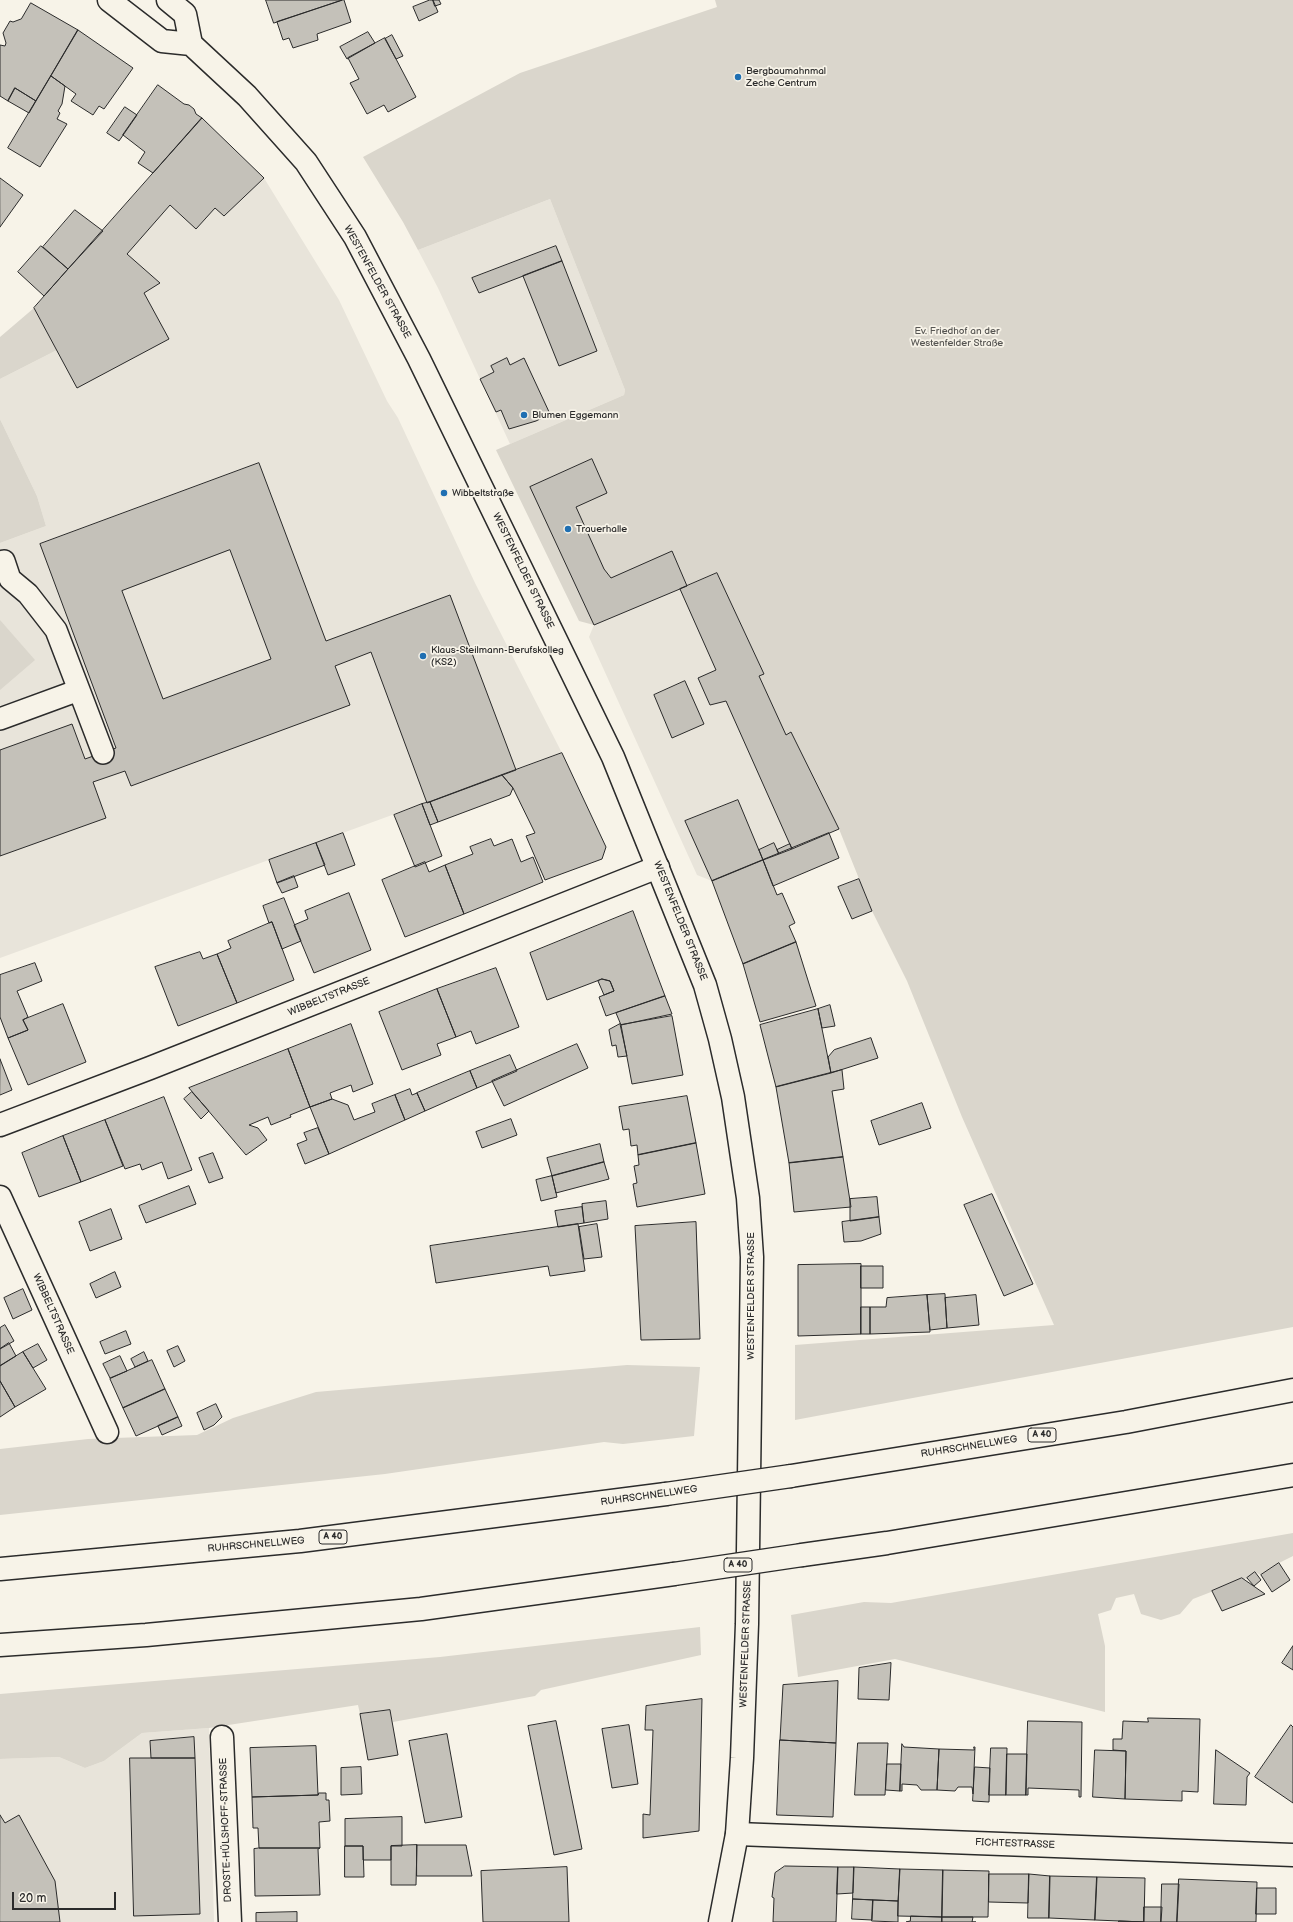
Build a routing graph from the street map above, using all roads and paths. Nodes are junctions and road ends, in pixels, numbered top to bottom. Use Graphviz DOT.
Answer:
graph roads {
  1 [pos="109,0"];
  2 [pos="168,0"];
  3 [pos="191,44"];
  4 [pos="5,575"];
  5 [pos="79,690"];
  6 [pos="0,719"];
  7 [pos="103,753"];
  8 [pos="658,867"];
  9 [pos="0,1125"];
  10 [pos="0,1197"];
  11 [pos="1293,1390"];
  12 [pos="107,1432"];
  13 [pos="1287,1477"];
  14 [pos="0,1569"];
  15 [pos="0,1645"];
  16 [pos="222,1737"];
  17 [pos="736,1834"];
  18 [pos="1293,1855"];
  19 [pos="230,1922"];
  20 [pos="720,1922"];
  1 -- 3 [label="main road"];
  2 -- 3 [label="main road"];
  3 -- 8 [label="main road, WESTENFELDER STRASSE"];
  4 -- 5 [label="street"];
  5 -- 6 [label="street"];
  5 -- 7 [label="street"];
  8 -- 9 [label="main road, WIBBELTSTRASSE"];
  8 -- 17 [label="main road, WESTENFELDER STRASSE"];
  10 -- 12 [label="main road, WIBBELTSTRASSE"];
  11 -- 14 [label="main road, RUHRSCHNELLWEG / A 40, bridge"];
  13 -- 15 [label="main road, A 40, bridge"];
  16 -- 19 [label="main road, DROSTE-HÜLSHOFF-STRASSE"];
  17 -- 18 [label="main road, FICHTESTRASSE"];
  17 -- 20 [label="main road, WESTENFELDER STRASSE"];
}
